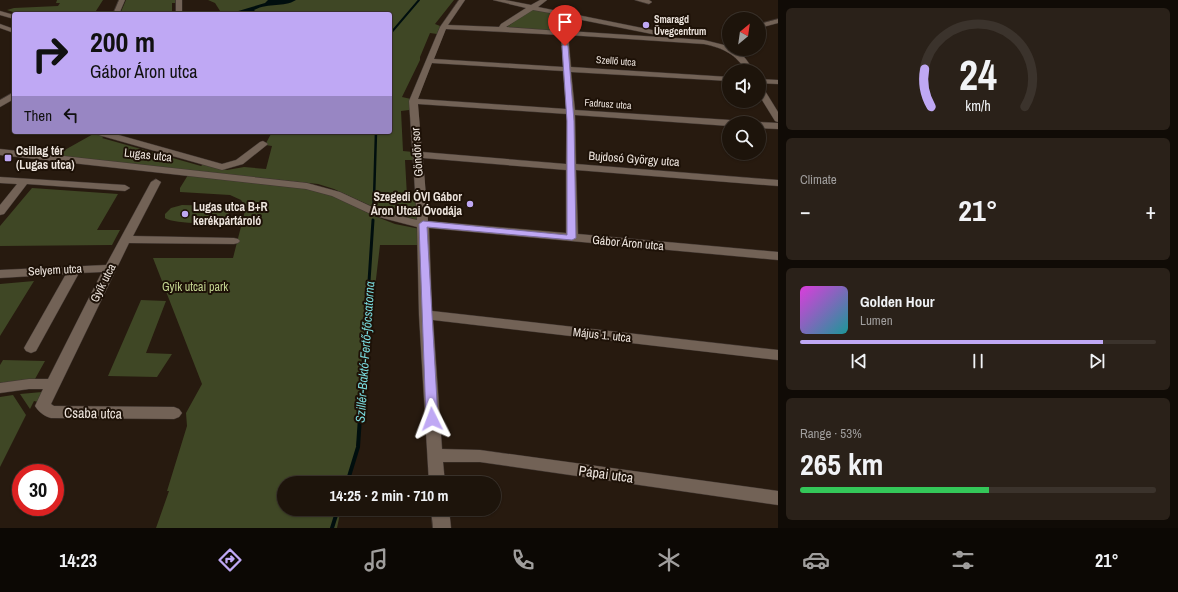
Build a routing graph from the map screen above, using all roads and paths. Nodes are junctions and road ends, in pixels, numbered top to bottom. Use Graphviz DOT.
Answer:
graph roads {
  1 [pos="122,0"];
  2 [pos="179,0"];
  3 [pos="462,0"];
  4 [pos="496,0"];
  5 [pos="544,0"];
  6 [pos="638,0"];
  7 [pos="649,2"];
  8 [pos="532,7"];
  9 [pos="117,12"];
  10 [pos="179,12"];
  11 [pos="0,13"];
  12 [pos="564,14"];
  13 [pos="12,16"];
  14 [pos="778,21"];
  15 [pos="766,24"];
  16 [pos="0,26"];
  17 [pos="443,27"];
  18 [pos="12,30"];
  19 [pos="503,30"];
  20 [pos="564,34"];
  21 [pos="671,40"];
  22 [pos="722,44"];
  23 [pos="719,45"];
  24 [pos="430,60"];
  25 [pos="745,64"];
  26 [pos="567,69"];
  27 [pos="722,79"];
  28 [pos="766,81"];
  29 [pos="778,82"];
  30 [pos="12,96"];
  31 [pos="766,99"];
  32 [pos="413,101"];
  33 [pos="0,104"];
  34 [pos="570,112"];
  35 [pos="778,119"];
  36 [pos="722,122"];
  37 [pos="766,125"];
  38 [pos="778,126"];
  39 [pos="105,134"];
  40 [pos="263,144"];
  41 [pos="0,152"];
  42 [pos="417,155"];
  43 [pos="571,167"];
  44 [pos="0,180"];
  45 [pos="24,181"];
  46 [pos="156,182"];
  47 [pos="778,183"];
  48 [pos="293,184"];
  49 [pos="125,188"];
  50 [pos="0,212"];
  51 [pos="423,224"];
  52 [pos="572,238"];
  53 [pos="126,239"];
  54 [pos="234,241"];
  55 [pos="778,256"];
  56 [pos="110,268"];
  57 [pos="75,269"];
  58 [pos="0,274"];
  59 [pos="426,315"];
  60 [pos="31,348"];
  61 [pos="778,355"];
  62 [pos="53,384"];
  63 [pos="0,388"];
  64 [pos="174,413"];
  65 [pos="434,456"];
  66 [pos="437,476"];
  67 [pos="778,498"];
  68 [pos="441,516"];
  69 [pos="442,528"];
  1 -- 9 [label="street"];
  2 -- 10 [label="street"];
  3 -- 17 [label="street, Göndör sor"];
  4 -- 8 [label="street"];
  5 -- 8 [label="street"];
  6 -- 7 [label="street"];
  8 -- 12 [label="street"];
  8 -- 19 [label="street"];
  11 -- 13 [label="street"];
  12 -- 20 [label="street"];
  12 -- 21 [label="street"];
  14 -- 15 [label="street"];
  16 -- 18 [label="street"];
  17 -- 19 [label="street"];
  17 -- 24 [label="street, Göndör sor"];
  19 -- 20 [label="street"];
  20 -- 21 [label="street"];
  20 -- 26 [label="street"];
  21 -- 23 [label="street"];
  22 -- 23 [label="street"];
  23 -- 25 [label="street"];
  24 -- 26 [label="street, Szellő utca"];
  24 -- 32 [label="street, Göndör sor"];
  26 -- 27 [label="street, Szellő utca"];
  26 -- 34 [label="street"];
  28 -- 29 [label="street"];
  30 -- 33 [label="street"];
  31 -- 35 [label="street"];
  32 -- 34 [label="street, Fadrusz utca"];
  32 -- 42 [label="street, Göndör sor"];
  34 -- 36 [label="street, Fadrusz utca"];
  34 -- 43 [label="street"];
  37 -- 38 [label="street"];
  39 -- 40 [label="street, Lugas utca"];
  41 -- 48 [label="street, Lugas utca"];
  42 -- 43 [label="street, Bujdosó György utca"];
  42 -- 51 [label="street, Göndör sor"];
  43 -- 47 [label="street, Bujdosó György utca"];
  43 -- 52 [label="street"];
  44 -- 45 [label="street"];
  45 -- 49 [label="street"];
  45 -- 50 [label="street"];
  46 -- 53 [label="street, Gyík utca"];
  48 -- 51 [label="street, Gábor Áron utca"];
  51 -- 52 [label="street, Gábor Áron utca"];
  51 -- 59 [label="street, Göndör sor"];
  52 -- 55 [label="street, Gábor Áron utca"];
  53 -- 54 [label="street"];
  53 -- 56 [label="street, Gyík utca"];
  56 -- 57 [label="street, Selyem utca"];
  56 -- 62 [label="street, Gyík utca"];
  57 -- 58 [label="street, Selyem utca"];
  57 -- 60 [label="street"];
  59 -- 61 [label="street, Május 1. utca"];
  59 -- 65 [label="street, Göndör sor"];
  62 -- 63 [label="street"];
  62 -- 64 [label="street, Csaba utca"];
  65 -- 66 [label="street, Göndör sor"];
  65 -- 67 [label="street, Pápai utca"];
  68 -- 69 [label="street"];
}
